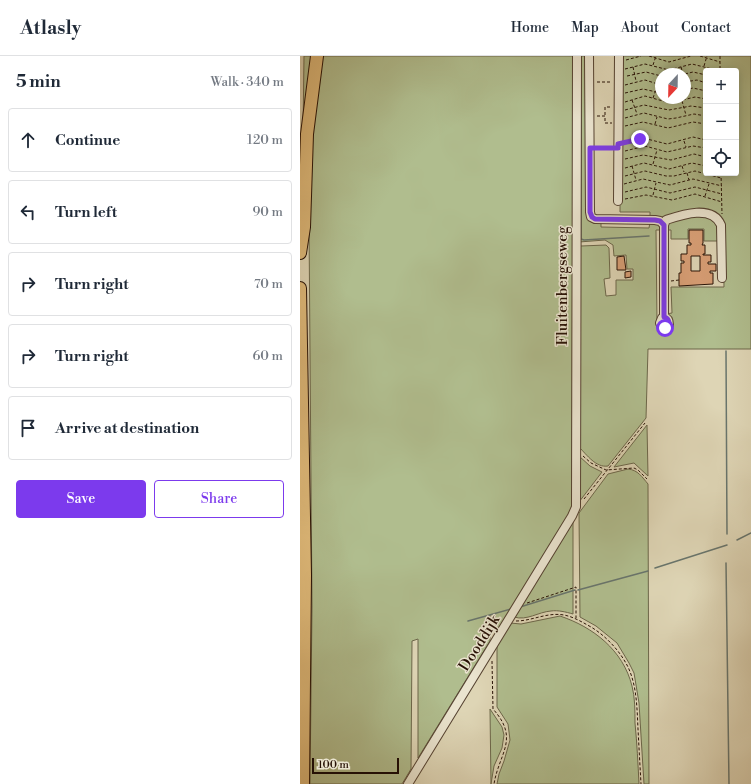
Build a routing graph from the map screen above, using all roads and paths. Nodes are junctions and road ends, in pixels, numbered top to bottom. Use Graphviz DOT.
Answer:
graph roads {
  1 [pos="316,56"];
  2 [pos="577,56"];
  3 [pos="589,56"];
  4 [pos="641,56"];
  5 [pos="649,56"];
  6 [pos="691,56"];
  7 [pos="700,56"];
  8 [pos="720,56"];
  9 [pos="656,57"];
  10 [pos="707,57"];
  11 [pos="720,62"];
  12 [pos="653,66"];
  13 [pos="704,66"];
  14 [pos="633,67"];
  15 [pos="681,67"];
  16 [pos="710,68"];
  17 [pos="720,68"];
  18 [pos="691,72"];
  19 [pos="634,74"];
  20 [pos="655,74"];
  21 [pos="703,74"];
  22 [pos="691,81"];
  23 [pos="590,82"];
  24 [pos="636,82"];
  25 [pos="703,82"];
  26 [pos="655,83"];
  27 [pos="691,88"];
  28 [pos="655,91"];
  29 [pos="703,91"];
  30 [pos="619,94"];
  31 [pos="653,98"];
  32 [pos="691,98"];
  33 [pos="703,99"];
  34 [pos="632,100"];
  35 [pos="683,104"];
  36 [pos="634,107"];
  37 [pos="684,107"];
  38 [pos="703,107"];
  39 [pos="637,115"];
  40 [pos="686,115"];
  41 [pos="703,115"];
  42 [pos="590,116"];
  43 [pos="605,116"];
  44 [pos="657,117"];
  45 [pos="655,124"];
  46 [pos="703,124"];
  47 [pos="703,139"];
  48 [pos="683,140"];
  49 [pos="590,148"];
  50 [pos="686,148"];
  51 [pos="703,148"];
  52 [pos="657,149"];
  53 [pos="618,155"];
  54 [pos="703,156"];
  55 [pos="655,157"];
  56 [pos="653,165"];
  57 [pos="703,165"];
  58 [pos="632,166"];
  59 [pos="682,166"];
  60 [pos="687,172"];
  61 [pos="634,173"];
  62 [pos="684,173"];
  63 [pos="721,178"];
  64 [pos="637,180"];
  65 [pos="689,180"];
  66 [pos="657,182"];
  67 [pos="709,182"];
  68 [pos="722,186"];
  69 [pos="618,189"];
  70 [pos="655,189"];
  71 [pos="707,190"];
  72 [pos="722,194"];
  73 [pos="653,196"];
  74 [pos="705,196"];
  75 [pos="722,202"];
  76 [pos="720,222"];
  77 [pos="664,225"];
  78 [pos="300,253"];
  79 [pos="722,278"];
  80 [pos="300,288"];
  81 [pos="664,317"];
  82 [pos="645,424"];
  83 [pos="576,450"];
  84 [pos="607,470"];
  85 [pos="647,480"];
  86 [pos="574,513"];
  87 [pos="518,605"];
  88 [pos="576,618"];
  89 [pos="510,620"];
  90 [pos="492,648"];
  91 [pos="303,784"];
  92 [pos="408,784"];
  93 [pos="494,784"];
  94 [pos="641,784"];
  1 -- 78 [label="highway"];
  2 -- 83 [label="street, Fluitenbergseweg"];
  3 -- 23 [label="street"];
  4 -- 30 [label="path"];
  5 -- 9 [label="path"];
  6 -- 9 [label="path"];
  7 -- 10 [label="path"];
  8 -- 11 [label="path"];
  9 -- 12 [label="path"];
  10 -- 11 [label="path"];
  10 -- 13 [label="path"];
  11 -- 17 [label="path"];
  12 -- 14 [label="path"];
  12 -- 15 [label="path"];
  13 -- 15 [label="path"];
  13 -- 16 [label="path"];
  14 -- 19 [label="path"];
  14 -- 30 [label="path"];
  18 -- 21 [label="path"];
  19 -- 20 [label="path"];
  19 -- 24 [label="path"];
  19 -- 30 [label="path"];
  22 -- 25 [label="path"];
  23 -- 30 [label="path"];
  23 -- 42 [label="street"];
  24 -- 26 [label="path"];
  24 -- 30 [label="path"];
  27 -- 29 [label="path"];
  28 -- 30 [label="path"];
  28 -- 31 [label="path"];
  30 -- 34 [label="path"];
  30 -- 36 [label="path"];
  30 -- 39 [label="path"];
  30 -- 43 [label="path"];
  30 -- 43 [label="path"];
  30 -- 45 [label="path"];
  30 -- 53 [label="street"];
  31 -- 34 [label="path"];
  32 -- 33 [label="path"];
  34 -- 36 [label="path"];
  35 -- 37 [label="path"];
  36 -- 37 [label="path"];
  36 -- 39 [label="path"];
  37 -- 38 [label="path"];
  37 -- 40 [label="path"];
  39 -- 44 [label="path"];
  40 -- 41 [label="path"];
  40 -- 44 [label="path"];
  42 -- 43 [label="path"];
  42 -- 49 [label="street"];
  44 -- 45 [label="path"];
  45 -- 46 [label="path"];
  47 -- 48 [label="path"];
  48 -- 50 [label="path"];
  48 -- 53 [label="path"];
  49 -- 53 [label="path"];
  49 -- 77 [label="street"];
  50 -- 51 [label="path"];
  50 -- 52 [label="path"];
  52 -- 53 [label="path"];
  52 -- 55 [label="path"];
  53 -- 55 [label="path"];
  53 -- 58 [label="path"];
  53 -- 69 [label="street"];
  54 -- 55 [label="path"];
  55 -- 56 [label="path"];
  56 -- 58 [label="path"];
  56 -- 59 [label="path"];
  57 -- 59 [label="path"];
  58 -- 61 [label="path"];
  59 -- 62 [label="path"];
  60 -- 62 [label="path"];
  60 -- 63 [label="path"];
  60 -- 65 [label="path"];
  61 -- 62 [label="path"];
  61 -- 64 [label="path"];
  61 -- 69 [label="path"];
  63 -- 68 [label="path"];
  64 -- 66 [label="path"];
  64 -- 69 [label="path"];
  65 -- 66 [label="path"];
  65 -- 67 [label="path"];
  66 -- 70 [label="path"];
  67 -- 68 [label="path"];
  67 -- 71 [label="path"];
  68 -- 72 [label="path"];
  69 -- 70 [label="path"];
  69 -- 73 [label="path"];
  70 -- 71 [label="path"];
  70 -- 73 [label="path"];
  71 -- 72 [label="path"];
  71 -- 74 [label="path"];
  72 -- 75 [label="path"];
  73 -- 74 [label="path"];
  74 -- 75 [label="path"];
  75 -- 76 [label="path"];
  76 -- 77 [label="street"];
  76 -- 79 [label="street"];
  77 -- 81 [label="street"];
  80 -- 91 [label="highway"];
  82 -- 84 [label="path"];
  83 -- 84 [label="path"];
  83 -- 86 [label="street, Fluitenbergseweg"];
  84 -- 85 [label="path"];
  84 -- 86 [label="path"];
  86 -- 87 [label="street, Dooddijk"];
  87 -- 88 [label="path"];
  87 -- 89 [label="street, Dooddijk"];
  88 -- 89 [label="path"];
  88 -- 94 [label="path"];
  89 -- 90 [label="street, Dooddijk"];
  90 -- 92 [label="street, Dooddijk"];
  90 -- 93 [label="path"];
}
